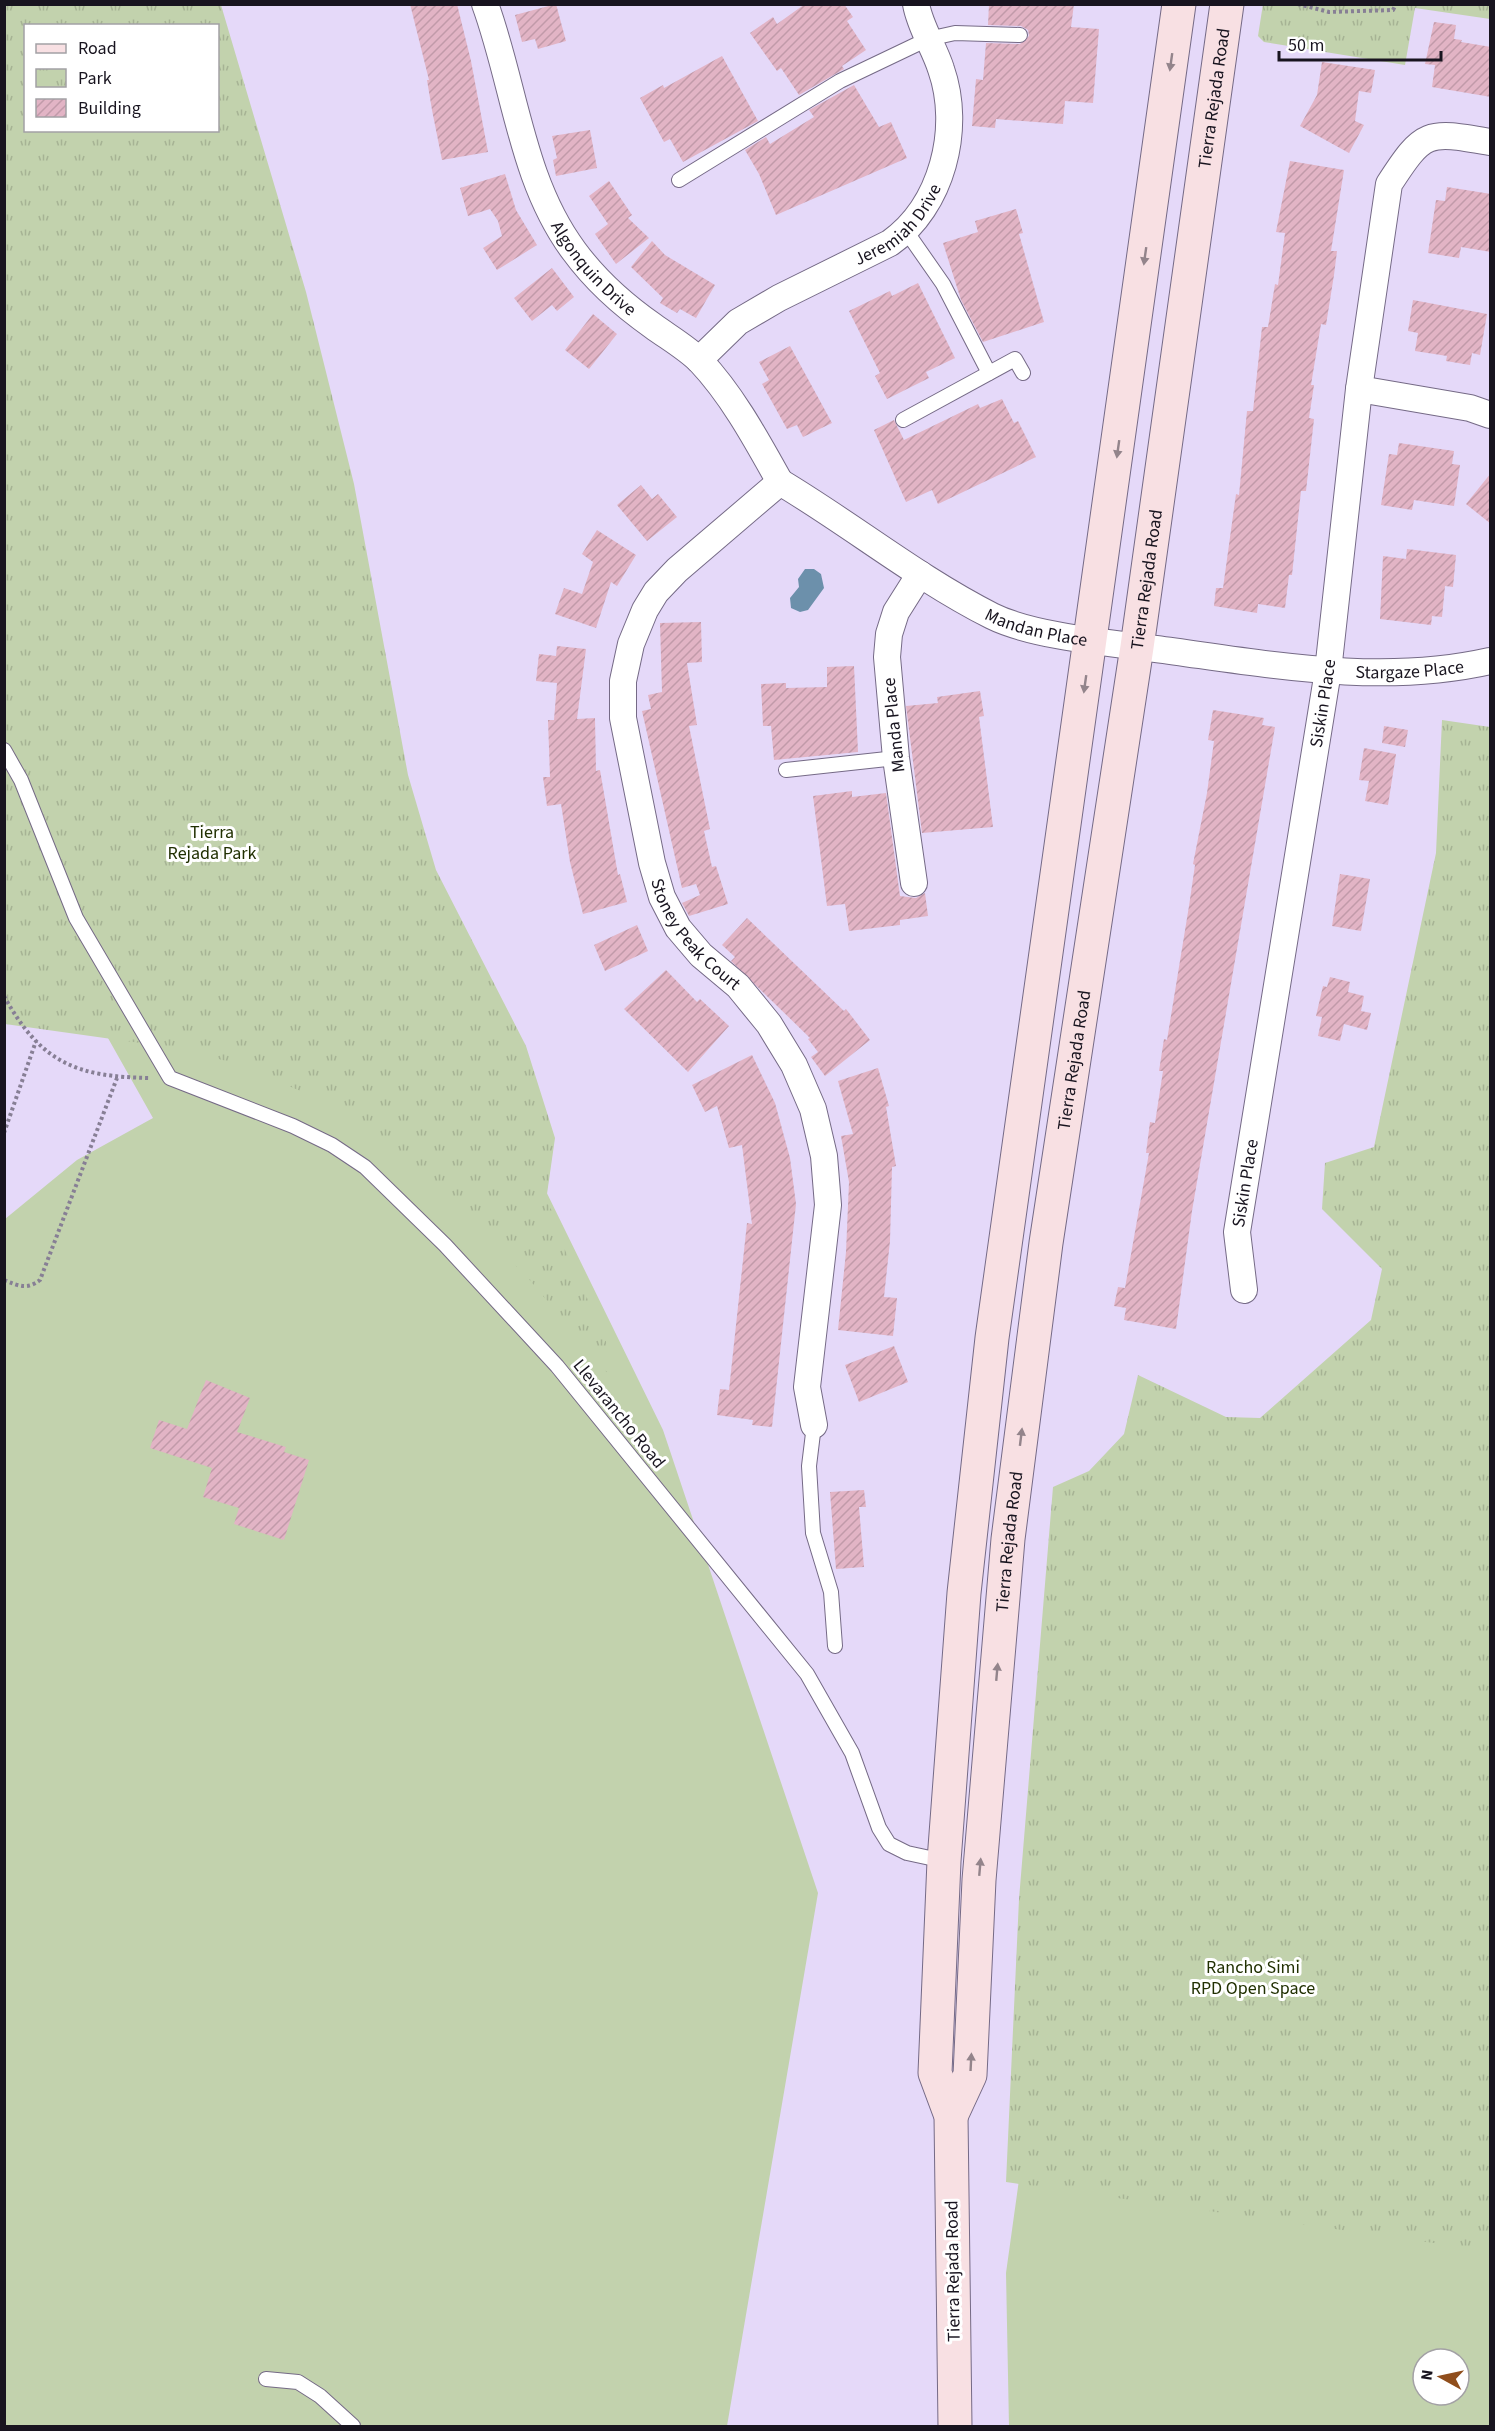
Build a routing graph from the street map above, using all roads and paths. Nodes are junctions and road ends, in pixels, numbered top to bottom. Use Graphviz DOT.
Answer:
graph roads {
  1 [pos="485,4"];
  2 [pos="916,4"];
  3 [pos="1179,4"];
  4 [pos="1227,4"];
  5 [pos="1298,4"];
  6 [pos="1396,4"];
  7 [pos="1020,35"];
  8 [pos="928,39"];
  9 [pos="1491,142"];
  10 [pos="679,180"];
  11 [pos="906,231"];
  12 [pos="699,360"];
  13 [pos="1023,373"];
  14 [pos="989,374"];
  15 [pos="1359,388"];
  16 [pos="1491,415"];
  17 [pos="903,420"];
  18 [pos="780,483"];
  19 [pos="920,574"];
  20 [pos="1092,640"];
  21 [pos="1137,647"];
  22 [pos="1491,661"];
  23 [pos="1328,671"];
  24 [pos="4,750"];
  25 [pos="896,758"];
  26 [pos="786,770"];
  27 [pos="914,883"];
  28 [pos="4,996"];
  29 [pos="36,1041"];
  30 [pos="117,1077"];
  31 [pos="170,1078"];
  32 [pos="4,1133"];
  33 [pos="4,1280"];
  34 [pos="1244,1290"];
  35 [pos="814,1425"];
  36 [pos="835,1646"];
  37 [pos="945,1861"];
  38 [pos="951,2116"];
  39 [pos="266,2379"];
  40 [pos="353,2427"];
  41 [pos="955,2427"];
  1 -- 12 [label="street, Algonquin Drive"];
  2 -- 8 [label="street, Jeremiah Drive"];
  3 -- 20 [label="main road, Tierra Rejada Road, one-way"];
  4 -- 21 [label="main road, Tierra Rejada Road"];
  5 -- 6 [label="path"];
  7 -- 8 [label="lane"];
  8 -- 10 [label="lane"];
  8 -- 11 [label="street, Jeremiah Drive"];
  9 -- 15 [label="street, Siskin Place"];
  11 -- 12 [label="street, Jeremiah Drive"];
  11 -- 14 [label="lane"];
  12 -- 18 [label="street, Algonquin Drive"];
  13 -- 14 [label="lane"];
  14 -- 17 [label="lane"];
  15 -- 16 [label="street"];
  15 -- 23 [label="street, Siskin Place"];
  18 -- 19 [label="street, Mandan Place"];
  18 -- 35 [label="street, Stoney Peak Court"];
  19 -- 20 [label="street, Mandan Place"];
  19 -- 25 [label="street, Manda Place"];
  20 -- 21 [label="street, Mandan Place"];
  20 -- 37 [label="main road, Tierra Rejada Road, one-way"];
  21 -- 23 [label="street, Mandan Place"];
  38 -- 21 [label="main road, Tierra Rejada Road, one-way"];
  22 -- 23 [label="street, Stargaze Place"];
  23 -- 34 [label="street, Siskin Place"];
  24 -- 31 [label="lane"];
  25 -- 26 [label="lane"];
  25 -- 27 [label="street, Manda Place"];
  28 -- 29 [label="path"];
  29 -- 30 [label="path"];
  29 -- 32 [label="path"];
  30 -- 31 [label="path"];
  30 -- 33 [label="path"];
  31 -- 37 [label="lane, Llevarancho Road"];
  35 -- 36 [label="lane"];
  37 -- 38 [label="main road, Tierra Rejada Road"];
  38 -- 41 [label="main road, Tierra Rejada Road"];
  39 -- 40 [label="lane"];
}
